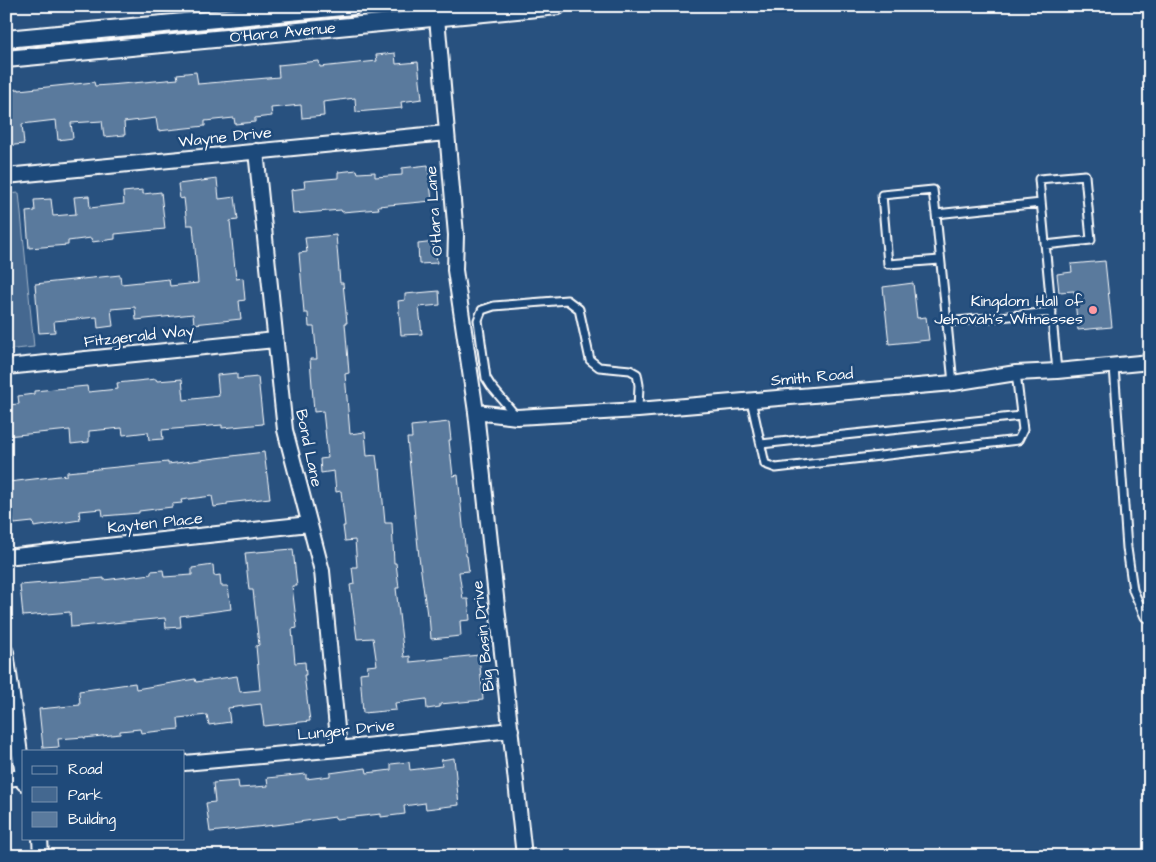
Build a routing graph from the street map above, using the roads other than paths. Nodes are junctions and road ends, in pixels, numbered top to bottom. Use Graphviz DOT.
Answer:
graph roads {
  1 [pos="353,6"];
  2 [pos="558,6"];
  3 [pos="436,12"];
  4 [pos="6,39"];
  5 [pos="6,59"];
  6 [pos="446,133"];
  7 [pos="256,152"];
  8 [pos="6,176"];
  9 [pos="1041,203"];
  10 [pos="936,214"];
  11 [pos="1046,245"];
  12 [pos="940,260"];
  13 [pos="1052,312"];
  14 [pos="946,322"];
  15 [pos="275,340"];
  16 [pos="1150,362"];
  17 [pos="1114,366"];
  18 [pos="6,367"];
  19 [pos="1057,371"];
  20 [pos="1016,373"];
  21 [pos="953,383"];
  22 [pos="751,399"];
  23 [pos="638,410"];
  24 [pos="476,412"];
  25 [pos="1021,416"];
  26 [pos="518,417"];
  27 [pos="761,444"];
  28 [pos="309,524"];
  29 [pos="6,558"];
  30 [pos="1150,619"];
  31 [pos="6,652"];
  32 [pos="511,730"];
  33 [pos="339,749"];
  34 [pos="185,763"];
  35 [pos="22,772"];
  36 [pos="6,779"];
  37 [pos="22,779"];
  38 [pos="40,840"];
  39 [pos="41,856"];
  40 [pos="524,856"];
  1 -- 4 [label="street, O'Hara Avenue"];
  2 -- 3 [label="street, O'Hara Avenue"];
  3 -- 5 [label="street, O'Hara Avenue"];
  3 -- 6 [label="street, O'Hara Lane"];
  6 -- 7 [label="street, Wayne Drive"];
  6 -- 24 [label="street, O'Hara Lane"];
  7 -- 8 [label="street, Wayne Drive"];
  7 -- 15 [label="street, Bond Lane"];
  9 -- 10 [label="lane"];
  9 -- 11 [label="lane"];
  9 -- 11 [label="lane"];
  10 -- 12 [label="lane"];
  10 -- 12 [label="lane"];
  11 -- 13 [label="lane"];
  12 -- 14 [label="lane"];
  13 -- 14 [label="lane"];
  13 -- 19 [label="lane"];
  14 -- 21 [label="lane"];
  15 -- 18 [label="street, Fitzgerald Way"];
  15 -- 28 [label="street, Bond Lane"];
  16 -- 17 [label="street, Smith Road"];
  17 -- 19 [label="street, Smith Road"];
  17 -- 30 [label="lane"];
  19 -- 20 [label="street, Smith Road"];
  20 -- 21 [label="street, Smith Road"];
  20 -- 25 [label="lane"];
  21 -- 22 [label="street, Smith Road"];
  22 -- 23 [label="street, Smith Road"];
  22 -- 27 [label="lane"];
  23 -- 26 [label="street, Smith Road"];
  23 -- 26 [label="lane"];
  24 -- 26 [label="street, Smith Road"];
  24 -- 32 [label="street, Big Basin Drive"];
  25 -- 27 [label="lane"];
  25 -- 27 [label="lane"];
  28 -- 29 [label="street, Kayten Place"];
  28 -- 33 [label="street, Bond Lane"];
  31 -- 35 [label="street"];
  32 -- 33 [label="street, Lunger Drive"];
  32 -- 40 [label="street, Big Basin Drive"];
  33 -- 34 [label="street, Lunger Drive"];
  36 -- 37 [label="street"];
  38 -- 39 [label="street"];
}
